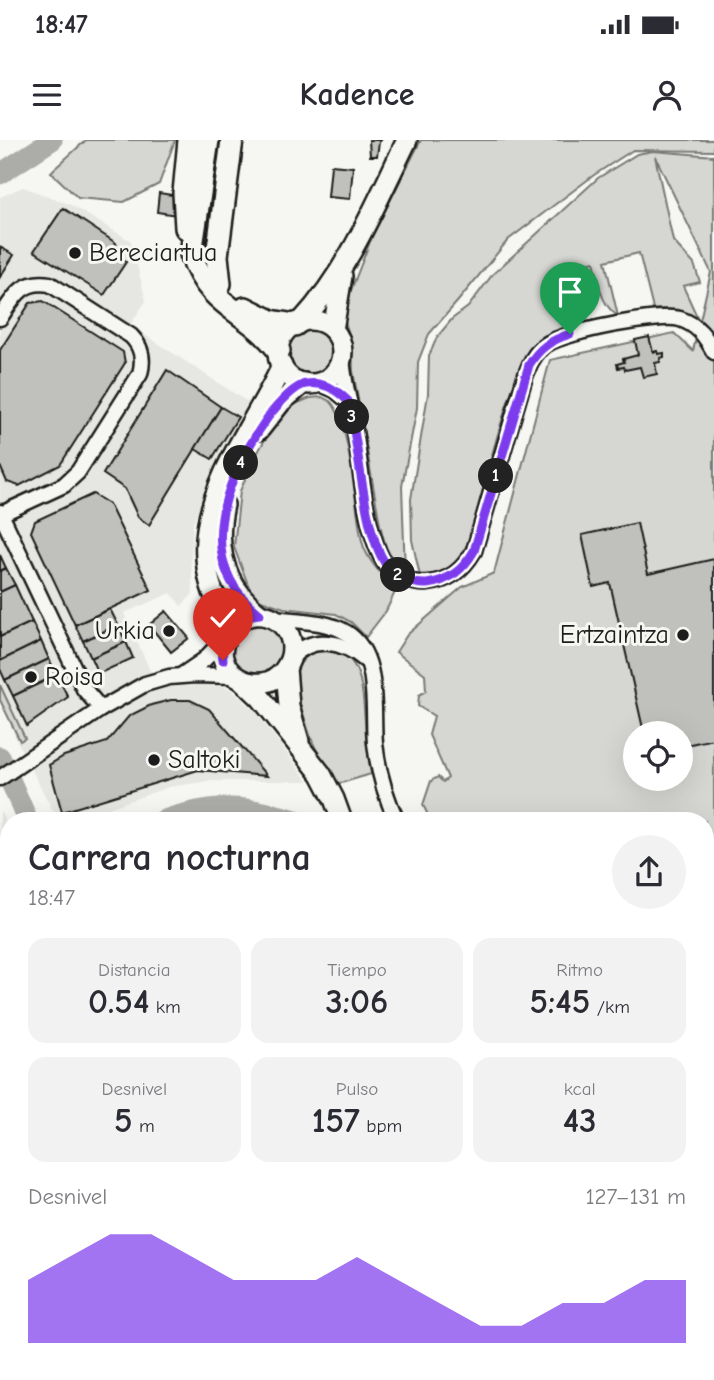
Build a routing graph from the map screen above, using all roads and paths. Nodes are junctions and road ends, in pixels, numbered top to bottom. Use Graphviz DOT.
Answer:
graph roads {
  1 [pos="189,140"];
  2 [pos="200,140"];
  3 [pos="208,140"];
  4 [pos="215,140"];
  5 [pos="221,140"];
  6 [pos="232,140"];
  7 [pos="407,140"];
  8 [pos="203,235"];
  9 [pos="191,254"];
  10 [pos="345,264"];
  11 [pos="220,284"];
  12 [pos="0,318"];
  13 [pos="298,324"];
  14 [pos="333,330"];
  15 [pos="714,352"];
  16 [pos="342,356"];
  17 [pos="280,358"];
  18 [pos="312,383"];
  19 [pos="348,401"];
  20 [pos="1,513"];
  21 [pos="267,616"];
  22 [pos="225,635"];
  23 [pos="366,661"];
  24 [pos="288,663"];
  25 [pos="181,676"];
  26 [pos="239,679"];
  27 [pos="101,709"];
  28 [pos="300,746"];
  29 [pos="0,778"];
  30 [pos="338,812"];
  31 [pos="393,812"];
  1 -- 9 [label="highway"];
  2 -- 9 [label="highway"];
  3 -- 9 [label="highway"];
  4 -- 8 [label="highway"];
  5 -- 8 [label="highway"];
  6 -- 11 [label="highway"];
  7 -- 10 [label="main road"];
  8 -- 11 [label="highway"];
  9 -- 17 [label="highway"];
  10 -- 13 [label="main road"];
  10 -- 14 [label="main road"];
  11 -- 13 [label="highway"];
  12 -- 20 [label="street"];
  13 -- 14 [label="main road"];
  13 -- 17 [label="main road"];
  14 -- 16 [label="main road"];
  15 -- 19 [label="street"];
  16 -- 18 [label="main road"];
  16 -- 19 [label="street"];
  17 -- 18 [label="main road"];
  17 -- 22 [label="main road"];
  18 -- 19 [label="street"];
  18 -- 21 [label="main road"];
  20 -- 27 [label="street"];
  21 -- 22 [label="main road"];
  21 -- 23 [label="street"];
  21 -- 24 [label="main road"];
  22 -- 25 [label="street"];
  22 -- 26 [label="main road"];
  23 -- 24 [label="street"];
  23 -- 31 [label="street"];
  24 -- 26 [label="main road"];
  24 -- 28 [label="main road"];
  25 -- 26 [label="street"];
  25 -- 27 [label="street"];
  26 -- 28 [label="main road"];
  27 -- 29 [label="street"];
  28 -- 30 [label="main road"];
}
